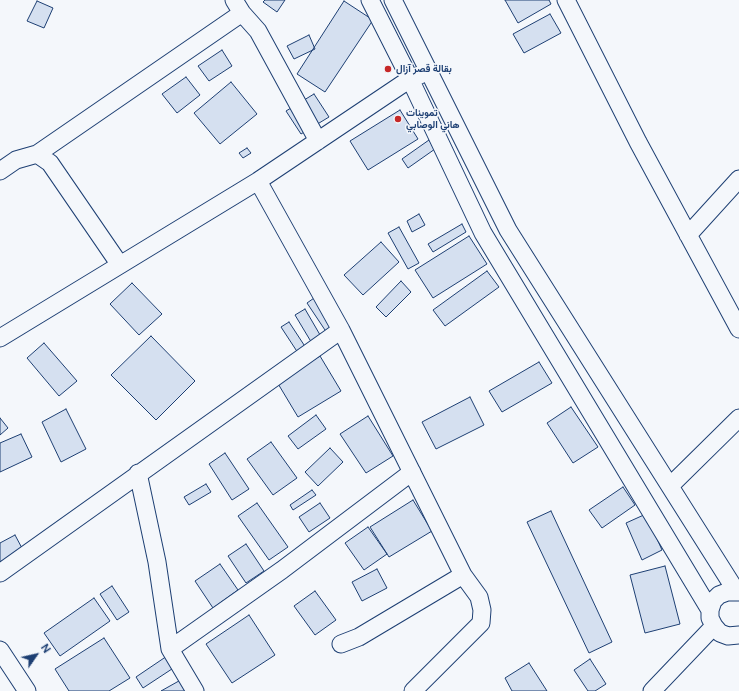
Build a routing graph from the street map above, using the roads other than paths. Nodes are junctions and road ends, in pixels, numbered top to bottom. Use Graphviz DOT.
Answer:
graph roads {
  1 [pos="370,0"];
  2 [pos="392,0"];
  3 [pos="566,0"];
  4 [pos="238,7"];
  5 [pos="427,72"];
  6 [pos="410,79"];
  7 [pos="318,141"];
  8 [pos="37,154"];
  9 [pos="0,171"];
  10 [pos="739,179"];
  11 [pos="258,181"];
  12 [pos="688,235"];
  13 [pos="120,265"];
  14 [pos="739,329"];
  15 [pos="341,330"];
  16 [pos="0,338"];
  17 [pos="739,418"];
  18 [pos="412,472"];
  19 [pos="138,473"];
  20 [pos="670,486"];
  21 [pos="0,573"];
  22 [pos="463,575"];
  23 [pos="738,592"];
  24 [pos="710,610"];
  25 [pos="714,626"];
  26 [pos="735,640"];
  27 [pos="341,644"];
  28 [pos="0,650"];
  29 [pos="170,650"];
  30 [pos="26,691"];
  31 [pos="195,691"];
  32 [pos="413,691"];
  33 [pos="652,691"];
  1 -- 6 [label="street"];
  2 -- 5 [label="street"];
  3 -- 12 [label="street"];
  4 -- 7 [label="street"];
  4 -- 8 [label="street"];
  5 -- 6 [label="street"];
  5 -- 20 [label="street"];
  6 -- 7 [label="street"];
  6 -- 24 [label="street"];
  7 -- 11 [label="street"];
  8 -- 9 [label="street"];
  8 -- 13 [label="street"];
  10 -- 12 [label="street"];
  11 -- 13 [label="street"];
  11 -- 15 [label="street"];
  12 -- 14 [label="street"];
  13 -- 16 [label="street"];
  15 -- 18 [label="street"];
  15 -- 19 [label="street"];
  17 -- 20 [label="street"];
  18 -- 22 [label="street"];
  18 -- 29 [label="street"];
  19 -- 21 [label="street"];
  19 -- 29 [label="street"];
  20 -- 23 [label="street"];
  22 -- 27 [label="street"];
  22 -- 32 [label="street"];
  23 -- 24 [label="street"];
  24 -- 25 [label="street"];
  25 -- 26 [label="street"];
  25 -- 33 [label="street"];
  28 -- 30 [label="street"];
  29 -- 31 [label="street"];
}
